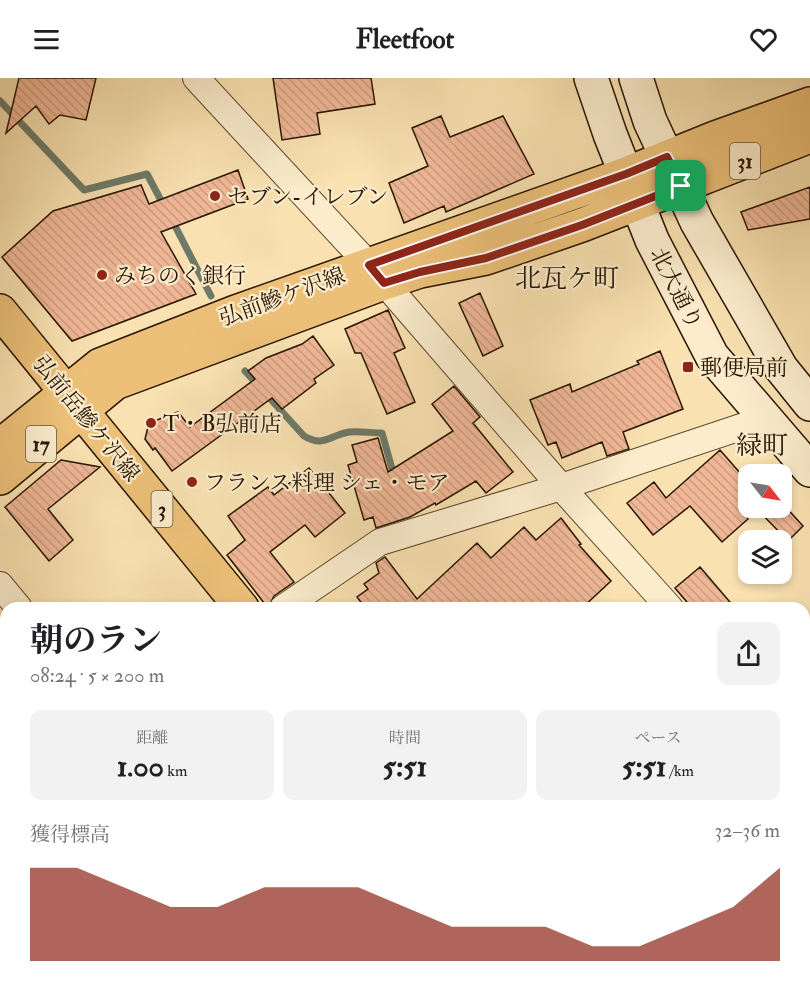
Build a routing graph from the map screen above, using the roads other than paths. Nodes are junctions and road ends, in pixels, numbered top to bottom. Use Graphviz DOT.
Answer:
graph roads {
  1 [pos="196,78"];
  2 [pos="591,78"];
  3 [pos="636,78"];
  4 [pos="810,104"];
  5 [pos="810,136"];
  6 [pos="667,157"];
  7 [pos="681,186"];
  8 [pos="632,188"];
  9 [pos="376,274"];
  10 [pos="0,311"];
  11 [pos="74,401"];
  12 [pos="810,404"];
  13 [pos="765,420"];
  14 [pos="0,446"];
  15 [pos="810,470"];
  16 [pos="0,478"];
  17 [pos="561,487"];
  18 [pos="0,585"];
  19 [pos="14,602"];
  20 [pos="237,602"];
  21 [pos="292,602"];
  22 [pos="665,602"];
  1 -- 9 [label="street"];
  2 -- 8 [label="street, 北大通り"];
  3 -- 6 [label="street"];
  4 -- 6 [label="main road, 弘前鰺ケ沢線 / 31"];
  5 -- 7 [label="main road, 弘前鰺ケ沢線 / 31"];
  6 -- 7 [label="street"];
  6 -- 8 [label="main road, 弘前鰺ケ沢線 / 31"];
  7 -- 8 [label="main road, 弘前鰺ケ沢線 / 31"];
  7 -- 12 [label="street"];
  8 -- 9 [label="main road, 弘前鰺ケ沢線 / 31"];
  8 -- 13 [label="street, 北大通り"];
  9 -- 11 [label="main road, 弘前鰺ケ沢線 / 31"];
  9 -- 17 [label="street"];
  10 -- 11 [label="main road, 弘前岳鰺ケ沢線 / 3"];
  11 -- 14 [label="main road, 17"];
  11 -- 16 [label="main road, 17"];
  11 -- 20 [label="main road, 弘前岳鰺ケ沢線 / 3"];
  13 -- 15 [label="street, 北大通り"];
  13 -- 17 [label="street"];
  17 -- 21 [label="street"];
  17 -- 22 [label="street"];
  18 -- 19 [label="street"];
}
